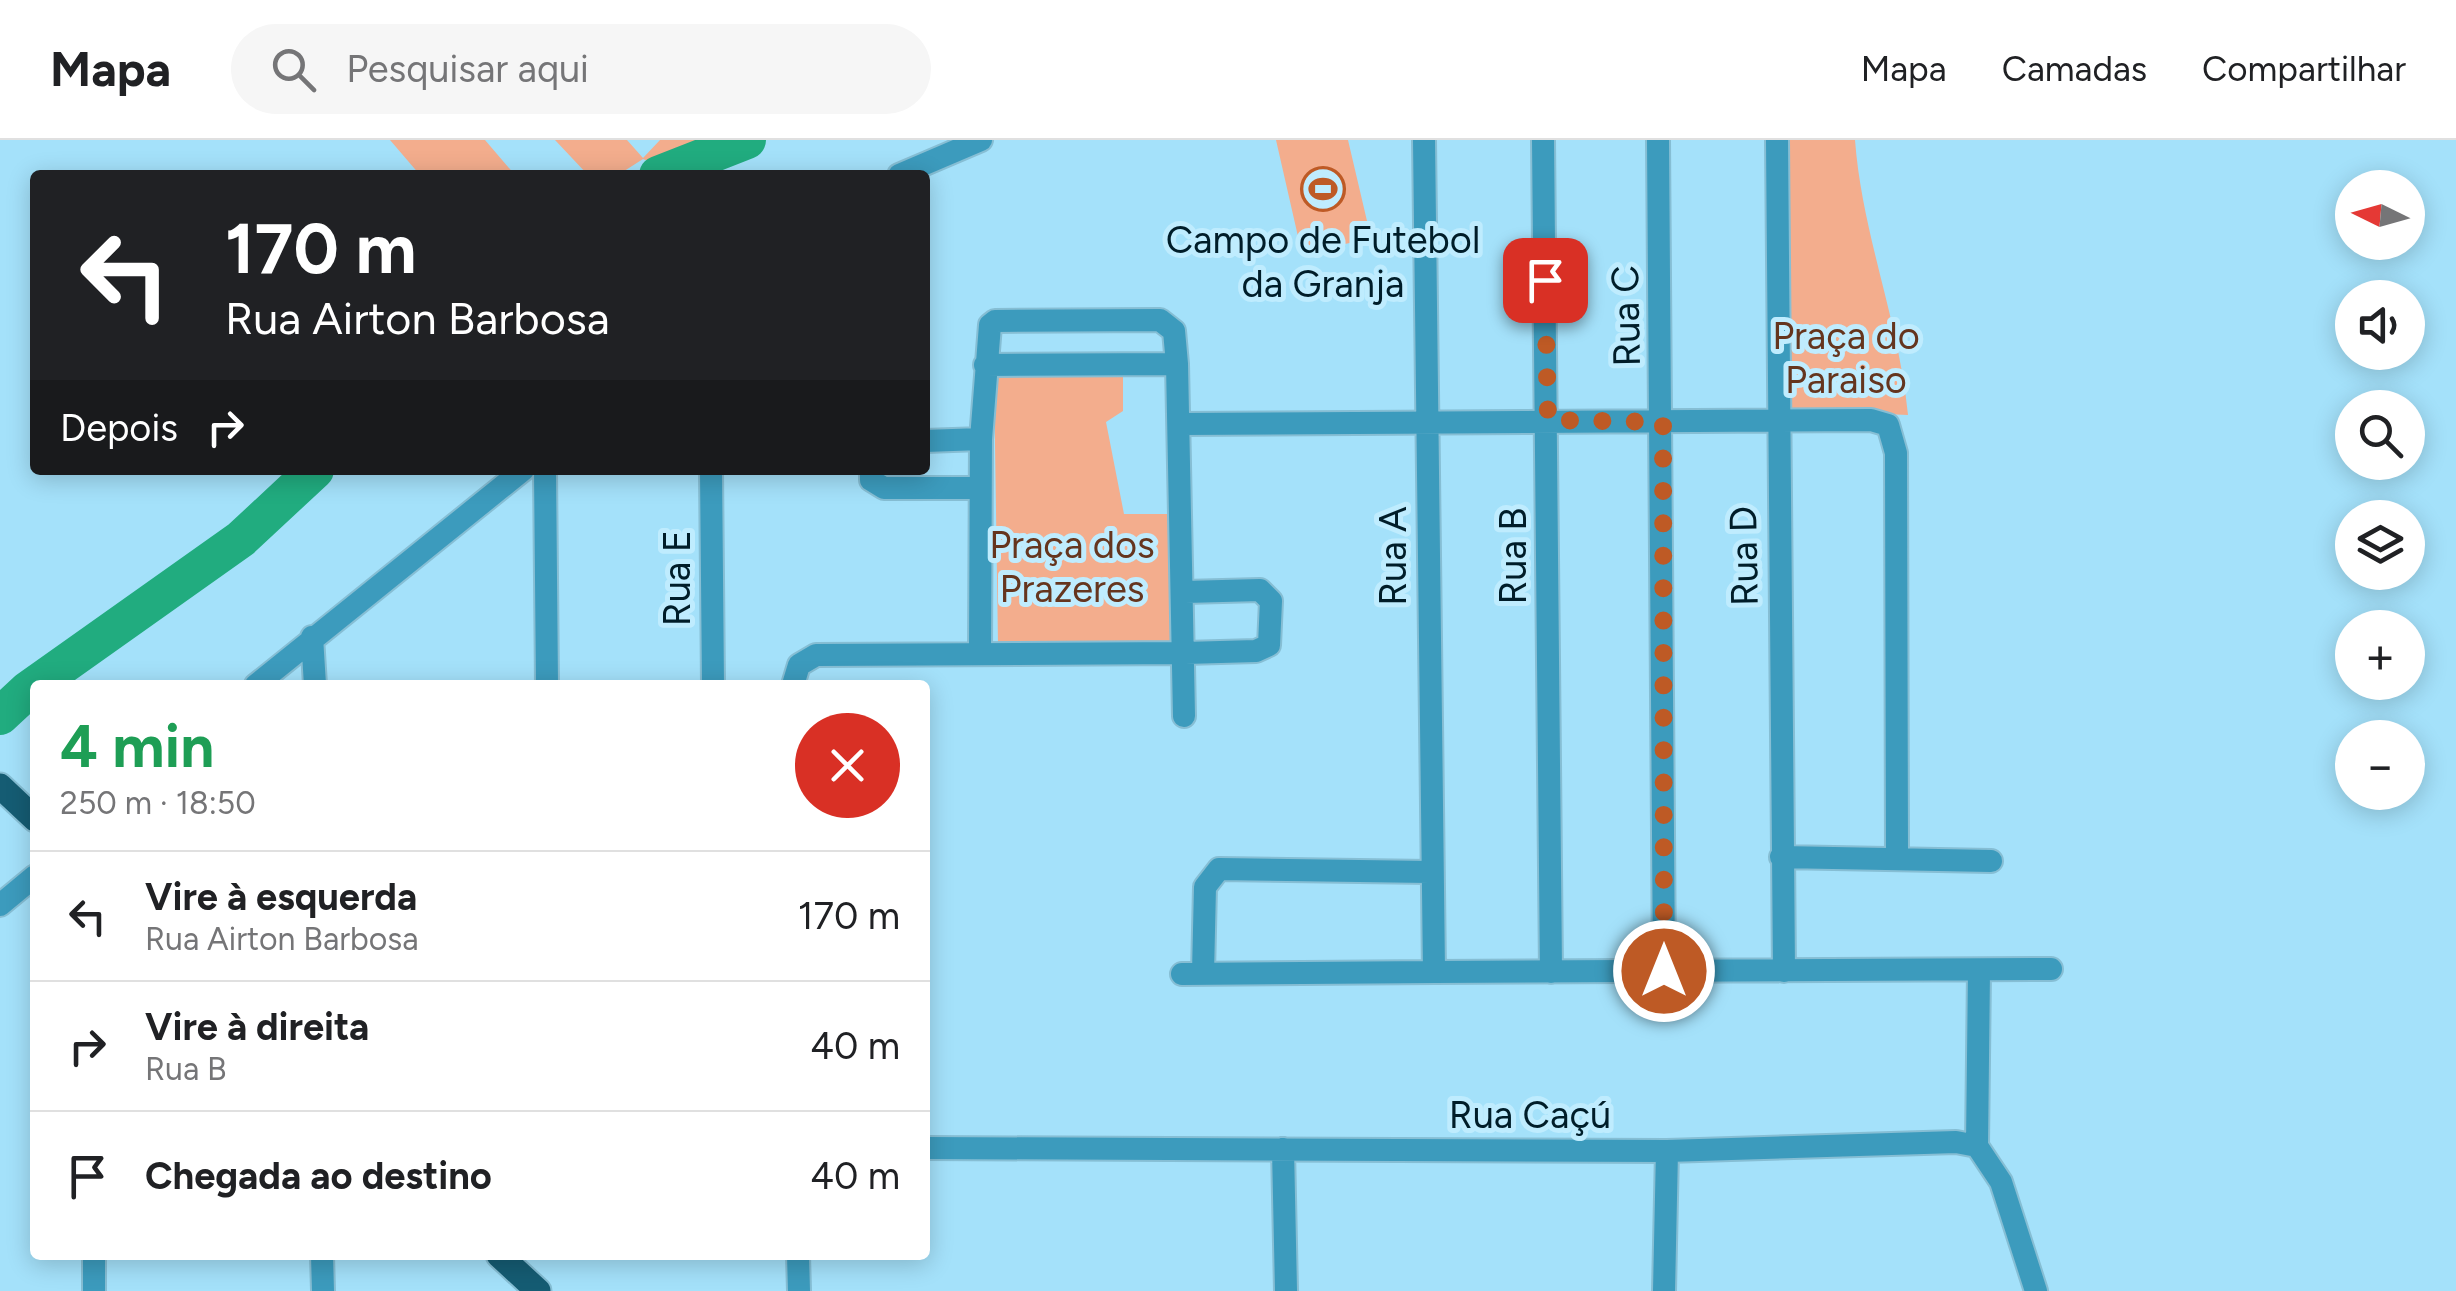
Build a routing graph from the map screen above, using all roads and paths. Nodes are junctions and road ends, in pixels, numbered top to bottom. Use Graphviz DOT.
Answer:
graph roads {
  1 [pos="981,140"];
  2 [pos="1424,140"];
  3 [pos="1543,140"];
  4 [pos="1658,140"];
  5 [pos="1777,140"];
  6 [pos="911,170"];
  7 [pos="1177,364"];
  8 [pos="985,365"];
  9 [pos="1427,419"];
  10 [pos="1548,420"];
  11 [pos="1663,422"];
  12 [pos="1778,422"];
  13 [pos="1180,424"];
  14 [pos="981,439"];
  15 [pos="930,441"];
  16 [pos="509,475"];
  17 [pos="544,475"];
  18 [pos="711,475"];
  19 [pos="872,475"];
  20 [pos="980,488"];
  21 [pos="1184,592"];
  22 [pos="312,637"];
  23 [pos="980,651"];
  24 [pos="1185,653"];
  25 [pos="262,680"];
  26 [pos="315,680"];
  27 [pos="547,680"];
  28 [pos="713,680"];
  29 [pos="794,680"];
  30 [pos="1184,716"];
  31 [pos="0,786"];
  32 [pos="30,814"];
  33 [pos="1782,857"];
  34 [pos="1897,857"];
  35 [pos="1991,861"];
  36 [pos="1430,872"];
  37 [pos="30,880"];
  38 [pos="0,905"];
  39 [pos="1979,970"];
  40 [pos="2052,970"];
  41 [pos="1664,971"];
  42 [pos="1784,971"];
  43 [pos="1434,972"];
  44 [pos="1551,972"];
  45 [pos="1976,1146"];
  46 [pos="930,1148"];
  47 [pos="1283,1149"];
  48 [pos="1667,1150"];
  49 [pos="94,1260"];
  50 [pos="322,1260"];
  51 [pos="505,1260"];
  52 [pos="798,1260"];
  53 [pos="94,1291"];
  54 [pos="323,1291"];
  55 [pos="538,1291"];
  56 [pos="799,1291"];
  57 [pos="1286,1291"];
  58 [pos="1664,1291"];
  59 [pos="2036,1291"];
  1 -- 6 [label="street"];
  2 -- 9 [label="street, Rua A"];
  3 -- 10 [label="street, Rua B"];
  4 -- 11 [label="street, Rua C"];
  5 -- 12 [label="street, Rua D"];
  7 -- 8 [label="street"];
  7 -- 8 [label="street"];
  7 -- 13 [label="street"];
  8 -- 14 [label="street"];
  9 -- 10 [label="street"];
  9 -- 13 [label="street"];
  9 -- 36 [label="street, Rua A"];
  10 -- 11 [label="street"];
  10 -- 44 [label="street, Rua B"];
  11 -- 12 [label="street"];
  11 -- 41 [label="street, Rua C"];
  12 -- 33 [label="street, Rua D"];
  12 -- 34 [label="street"];
  13 -- 21 [label="street"];
  14 -- 15 [label="street"];
  14 -- 20 [label="street"];
  16 -- 22 [label="street"];
  17 -- 27 [label="street"];
  18 -- 28 [label="street, Rua E"];
  19 -- 20 [label="street"];
  20 -- 23 [label="street"];
  21 -- 24 [label="street"];
  21 -- 24 [label="street"];
  22 -- 25 [label="street"];
  22 -- 26 [label="street"];
  23 -- 24 [label="street"];
  23 -- 29 [label="street"];
  24 -- 30 [label="street"];
  31 -- 32 [label="main road"];
  33 -- 34 [label="street"];
  33 -- 42 [label="street, Rua D"];
  34 -- 35 [label="street"];
  36 -- 43 [label="street, Rua A"];
  36 -- 43 [label="street"];
  37 -- 38 [label="street"];
  39 -- 40 [label="street"];
  39 -- 42 [label="street"];
  39 -- 45 [label="street"];
  41 -- 42 [label="street"];
  41 -- 44 [label="street"];
  43 -- 44 [label="street"];
  45 -- 48 [label="street, Rua Caçú"];
  45 -- 59 [label="street"];
  46 -- 47 [label="street, Rua Caçú"];
  47 -- 48 [label="street, Rua Caçú"];
  47 -- 57 [label="street"];
  48 -- 58 [label="street"];
  49 -- 53 [label="street"];
  50 -- 54 [label="street"];
  51 -- 55 [label="main road"];
  52 -- 56 [label="street"];
}
